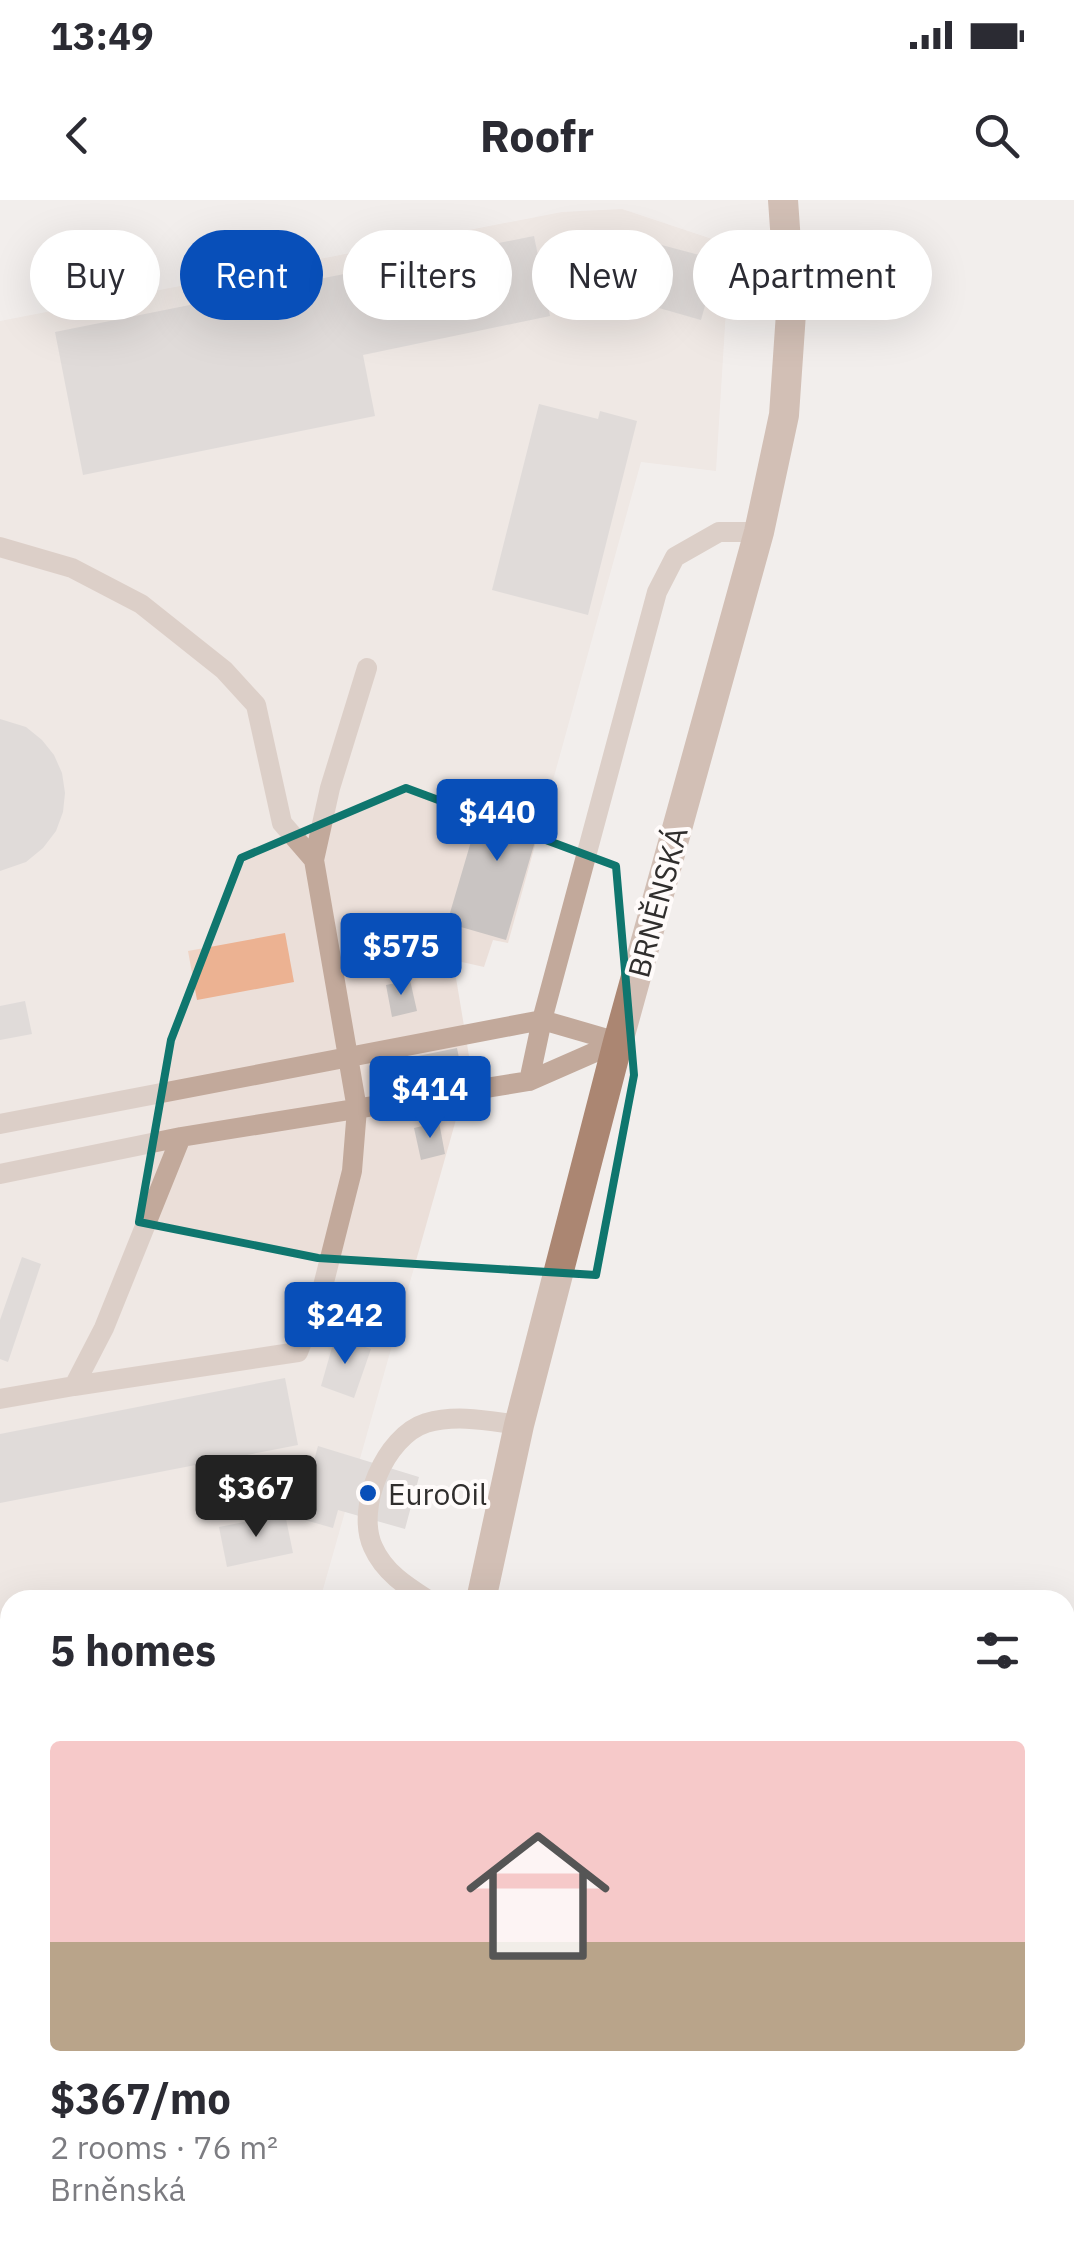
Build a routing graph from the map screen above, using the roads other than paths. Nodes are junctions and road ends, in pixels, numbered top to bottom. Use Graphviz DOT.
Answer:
graph roads {
  1 [pos="783,200"];
  2 [pos="759,532"];
  3 [pos="0,547"];
  4 [pos="367,668"];
  5 [pos="314,860"];
  6 [pos="542,1020"];
  7 [pos="618,1042"];
  8 [pos="348,1057"];
  9 [pos="529,1081"];
  10 [pos="357,1108"];
  11 [pos="0,1124"];
  12 [pos="180,1137"];
  13 [pos="0,1174"];
  14 [pos="74,1386"];
  15 [pos="0,1399"];
  16 [pos="519,1425"];
  17 [pos="414,1590"];
  18 [pos="484,1590"];
  1 -- 2 [label="street, BRNĚNSKÁ"];
  2 -- 6 [label="lane"];
  2 -- 7 [label="street, BRNĚNSKÁ"];
  3 -- 5 [label="lane"];
  4 -- 5 [label="lane"];
  5 -- 8 [label="lane"];
  6 -- 7 [label="lane"];
  6 -- 8 [label="lane"];
  6 -- 9 [label="lane"];
  7 -- 9 [label="lane"];
  7 -- 16 [label="street, BRNĚNSKÁ"];
  8 -- 10 [label="lane"];
  8 -- 11 [label="lane"];
  9 -- 10 [label="lane"];
  10 -- 12 [label="lane"];
  10 -- 14 [label="lane"];
  12 -- 13 [label="lane"];
  12 -- 14 [label="lane"];
  14 -- 15 [label="lane"];
  16 -- 17 [label="lane"];
  16 -- 18 [label="street, BRNĚNSKÁ"];
}
